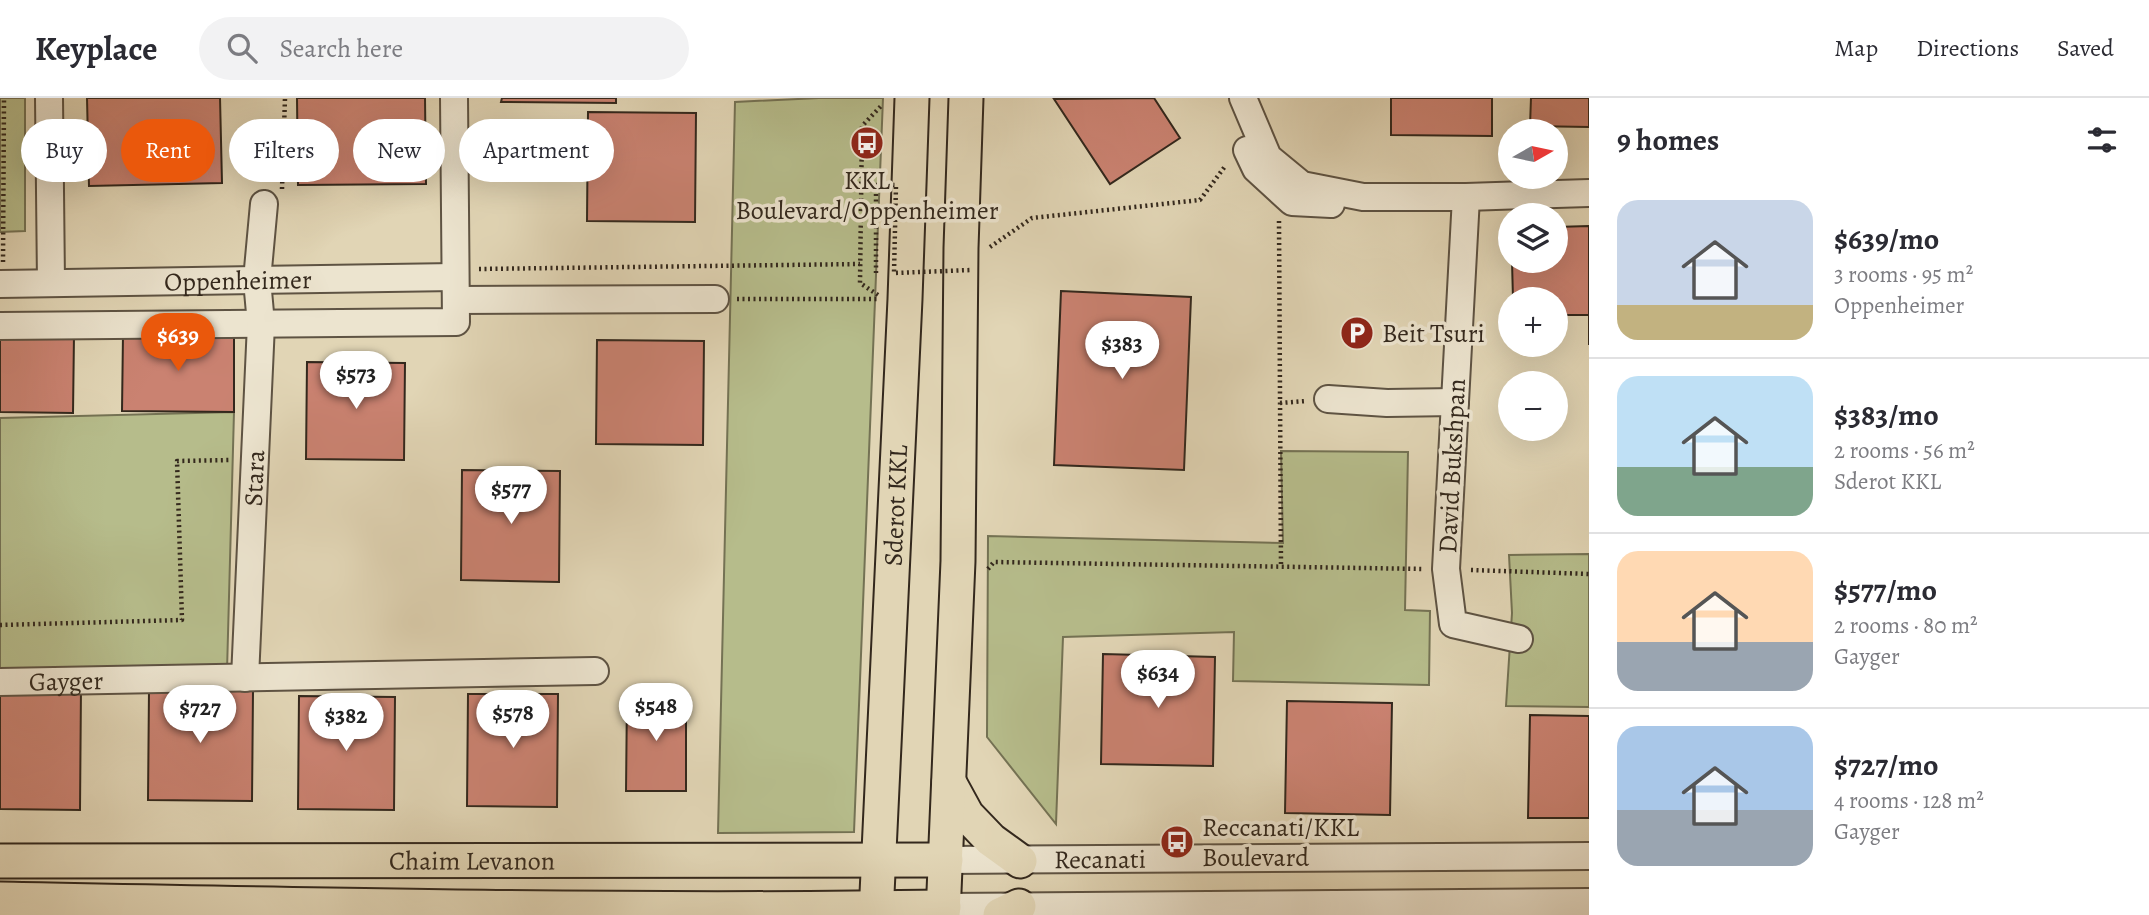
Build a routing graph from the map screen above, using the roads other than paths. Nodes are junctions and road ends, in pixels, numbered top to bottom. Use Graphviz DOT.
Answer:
graph roads {
  1 [pos="49,98"];
  2 [pos="454,98"];
  3 [pos="912,98"];
  4 [pos="966,98"];
  5 [pos="1237,98"];
  6 [pos="1243,98"];
  7 [pos="1589,193"];
  8 [pos="273,197"];
  9 [pos="1363,197"];
  10 [pos="1466,197"];
  11 [pos="257,280"];
  12 [pos="455,282"];
  13 [pos="51,283"];
  14 [pos="1,284"];
  15 [pos="715,299"];
  16 [pos="261,324"];
  17 [pos="0,326"];
  18 [pos="1328,399"];
  19 [pos="1455,402"];
  20 [pos="1519,639"];
  21 [pos="596,671"];
  22 [pos="246,678"];
  23 [pos="0,681"];
  24 [pos="949,782"];
  25 [pos="883,803"];
  26 [pos="1589,856"];
  27 [pos="880,859"];
  28 [pos="829,860"];
  29 [pos="946,860"];
  30 [pos="0,861"];
  31 [pos="1020,861"];
  32 [pos="0,899"];
  33 [pos="1589,902"];
  34 [pos="1463,909"];
  35 [pos="1009,910"];
  36 [pos="944,911"];
  37 [pos="811,912"];
  38 [pos="876,912"];
  1 -- 13 [label="street"];
  2 -- 12 [label="street"];
  3 -- 25 [label="main road, Sderot KKL"];
  4 -- 24 [label="main road"];
  5 -- 9 [label="street"];
  6 -- 9 [label="street"];
  7 -- 10 [label="street"];
  8 -- 11 [label="street, Stara"];
  9 -- 10 [label="street"];
  10 -- 19 [label="street, David Bukshpan"];
  11 -- 12 [label="street, Oppenheimer"];
  11 -- 13 [label="street, Oppenheimer"];
  11 -- 16 [label="street, Stara"];
  12 -- 15 [label="street, Oppenheimer"];
  12 -- 16 [label="street, Oppenheimer"];
  13 -- 14 [label="street, Oppenheimer"];
  16 -- 17 [label="street, Oppenheimer"];
  16 -- 22 [label="street, Stara"];
  18 -- 19 [label="street"];
  19 -- 20 [label="street, David Bukshpan"];
  21 -- 22 [label="street, Gayger"];
  22 -- 23 [label="street, Gayger"];
  24 -- 29 [label="main road"];
  24 -- 31 [label="main road"];
  25 -- 27 [label="main road, Sderot KKL"];
  25 -- 28 [label="main road"];
  26 -- 31 [label="street, Recanati"];
  27 -- 28 [label="main road, Chaim Levanon"];
  27 -- 29 [label="main road, Chaim Levanon"];
  27 -- 38 [label="main road, Sderot KKL"];
  28 -- 30 [label="main road, Chaim Levanon"];
  29 -- 31 [label="street, Recanati"];
  29 -- 36 [label="main road"];
  32 -- 37 [label="main road, Chaim Levanon"];
  33 -- 34 [label="street, Recanati"];
  34 -- 35 [label="street, Recanati"];
  35 -- 36 [label="street, Recanati"];
  36 -- 38 [label="main road, Chaim Levanon"];
  37 -- 38 [label="main road, Chaim Levanon"];
}
